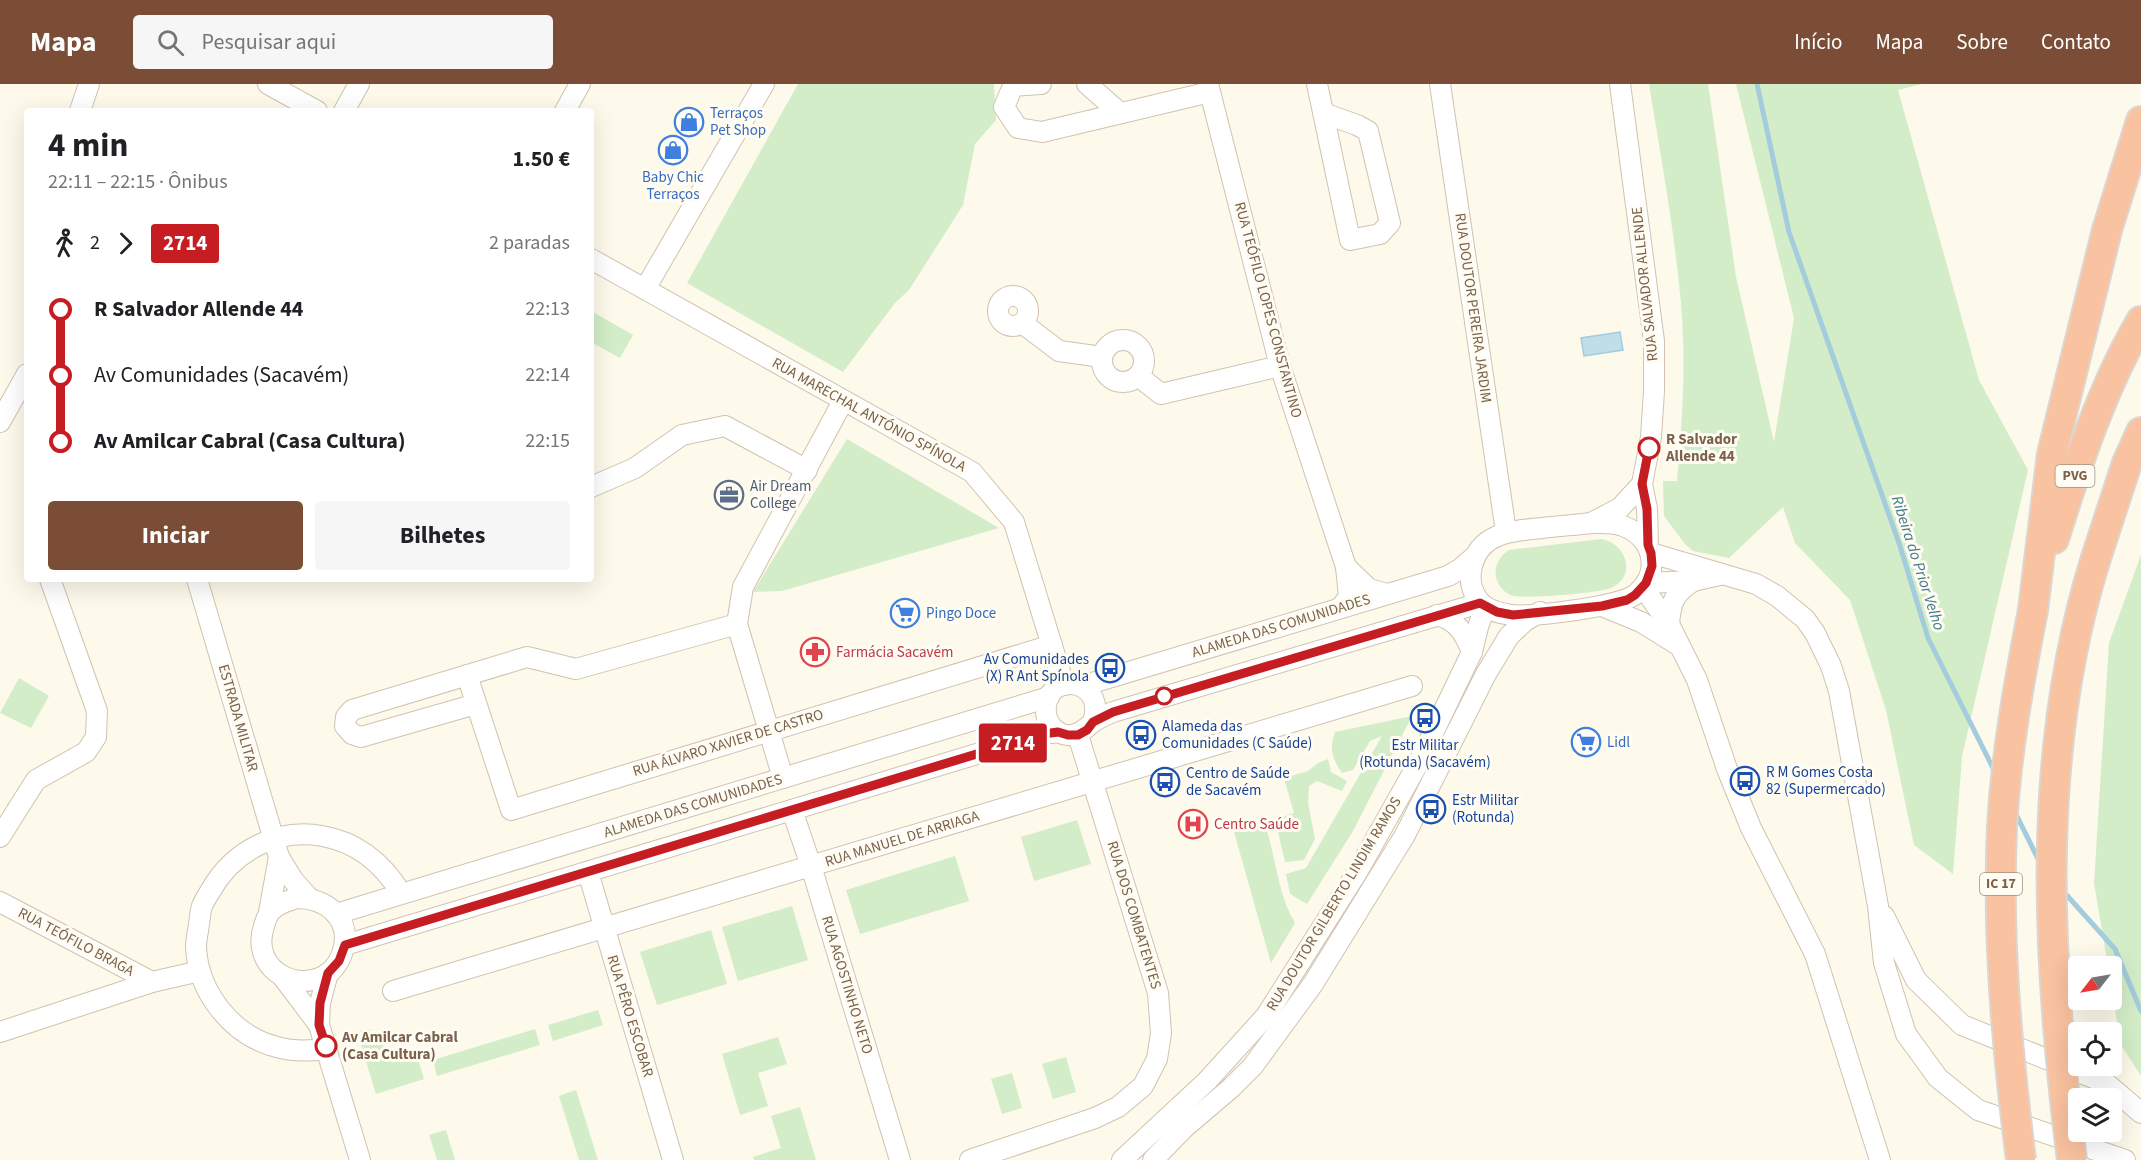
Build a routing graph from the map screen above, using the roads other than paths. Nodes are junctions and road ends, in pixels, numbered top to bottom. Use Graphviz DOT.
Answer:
graph roads {
  1 [pos="89,84"];
  2 [pos="268,84"];
  3 [pos="359,84"];
  4 [pos="580,84"];
  5 [pos="764,84"];
  6 [pos="1041,84"];
  7 [pos="1087,84"];
  8 [pos="1317,84"];
  9 [pos="1440,84"];
  10 [pos="1620,84"];
  11 [pos="1209,88"];
  12 [pos="81,108"];
  13 [pos="312,108"];
  14 [pos="346,108"];
  15 [pos="567,108"];
  16 [pos="1120,112"];
  17 [pos="1323,113"];
  18 [pos="2141,121"];
  19 [pos="594,261"];
  20 [pos="645,289"];
  21 [pos="2141,305"];
  22 [pos="1022,323"];
  23 [pos="2134,333"];
  24 [pos="1102,357"];
  25 [pos="1280,366"];
  26 [pos="1138,376"];
  27 [pos="24,379"];
  28 [pos="843,401"];
  29 [pos="0,422"];
  30 [pos="2140,431"];
  31 [pos="807,470"];
  32 [pos="1642,484"];
  33 [pos="594,487"];
  34 [pos="1592,523"];
  35 [pos="1506,532"];
  36 [pos="1649,549"];
  37 [pos="1475,556"];
  38 [pos="1346,567"];
  39 [pos="1720,575"];
  40 [pos="1693,581"];
  41 [pos="51,582"];
  42 [pos="198,582"];
  43 [pos="1644,585"];
  44 [pos="1388,594"];
  45 [pos="1483,605"];
  46 [pos="1602,606"];
  47 [pos="1340,608"];
  48 [pos="2033,610"];
  49 [pos="1540,612"];
  50 [pos="1437,615"];
  51 [pos="737,624"];
  52 [pos="1669,624"];
  53 [pos="1052,645"];
  54 [pos="1678,645"];
  55 [pos="1473,652"];
  56 [pos="467,675"];
  57 [pos="1412,686"];
  58 [pos="1065,689"];
  59 [pos="476,704"];
  60 [pos="1086,728"];
  61 [pos="769,731"];
  62 [pos="1058,732"];
  63 [pos="783,778"];
  64 [pos="1093,782"];
  65 [pos="792,810"];
  66 [pos="0,837"];
  67 [pos="276,848"];
  68 [pos="811,866"];
  69 [pos="588,872"];
  70 [pos="401,893"];
  71 [pos="309,898"];
  72 [pos="0,902"];
  73 [pos="1878,906"];
  74 [pos="269,912"];
  75 [pos="336,914"];
  76 [pos="603,928"];
  77 [pos="345,945"];
  78 [pos="200,971"];
  79 [pos="328,973"];
  80 [pos="282,976"];
  81 [pos="152,982"];
  82 [pos="393,991"];
  83 [pos="319,1025"];
  84 [pos="0,1032"];
  85 [pos="327,1049"];
  86 [pos="2141,1113"];
  87 [pos="360,1160"];
  88 [pos="673,1160"];
  89 [pos="900,1160"];
  90 [pos="970,1160"];
  91 [pos="1122,1160"];
  92 [pos="1153,1160"];
  93 [pos="1880,1160"];
  94 [pos="2021,1160"];
  95 [pos="2072,1160"];
  96 [pos="2125,1160"];
  1 -- 12 [label="street"];
  2 -- 13 [label="street"];
  3 -- 14 [label="street"];
  4 -- 15 [label="street"];
  5 -- 20 [label="street"];
  6 -- 16 [label="street"];
  7 -- 16 [label="street"];
  8 -- 17 [label="street"];
  9 -- 35 [label="street, RUA DOUTOR PEREIRA JARDIM"];
  10 -- 32 [label="street, RUA SALVADOR ALLENDE"];
  11 -- 16 [label="street"];
  11 -- 25 [label="street, RUA TEÓFILO LOPES CONSTANTINO"];
  17 -- 17 [label="street"];
  18 -- 48 [label="highway"];
  19 -- 20 [label="street, RUA MARECHAL ANTÓNIO SPÍNOLA"];
  20 -- 28 [label="street, RUA MARECHAL ANTÓNIO SPÍNOLA"];
  21 -- 23 [label="highway"];
  22 -- 24 [label="street"];
  23 -- 48 [label="highway, PVG"];
  24 -- 26 [label="street"];
  24 -- 26 [label="street"];
  25 -- 26 [label="street"];
  25 -- 38 [label="street, RUA TEÓFILO LOPES CONSTANTINO"];
  27 -- 29 [label="street"];
  28 -- 31 [label="street"];
  28 -- 53 [label="street, RUA MARECHAL ANTÓNIO SPÍNOLA"];
  30 -- 95 [label="highway, bridge"];
  31 -- 33 [label="street"];
  31 -- 51 [label="street"];
  32 -- 34 [label="street"];
  32 -- 36 [label="street"];
  34 -- 35 [label="street"];
  34 -- 36 [label="street"];
  35 -- 37 [label="street, ALAMEDA DAS COMUNIDADES"];
  36 -- 39 [label="street"];
  36 -- 43 [label="street"];
  37 -- 44 [label="street, ALAMEDA DAS COMUNIDADES"];
  37 -- 45 [label="street"];
  38 -- 44 [label="street, RUA TEÓFILO LOPES CONSTANTINO"];
  38 -- 47 [label="street, RUA TEÓFILO LOPES CONSTANTINO"];
  39 -- 40 [label="street"];
  39 -- 73 [label="street"];
  40 -- 43 [label="street"];
  40 -- 52 [label="street"];
  41 -- 66 [label="street"];
  42 -- 67 [label="street, ESTRADA MILITAR"];
  43 -- 46 [label="street"];
  43 -- 52 [label="street"];
  44 -- 47 [label="street, ALAMEDA DAS COMUNIDADES"];
  45 -- 49 [label="street"];
  45 -- 50 [label="street"];
  45 -- 55 [label="street, RUA DOUTOR GILBERTO LINDIM RAMOS"];
  46 -- 49 [label="street"];
  46 -- 54 [label="street"];
  47 -- 58 [label="street, ALAMEDA DAS COMUNIDADES"];
  48 -- 94 [label="highway, IC 17, bridge"];
  49 -- 92 [label="street, RUA DOUTOR GILBERTO LINDIM RAMOS"];
  50 -- 55 [label="street"];
  50 -- 60 [label="street"];
  51 -- 56 [label="street"];
  51 -- 61 [label="street"];
  52 -- 54 [label="street"];
  53 -- 58 [label="street, RUA MARECHAL ANTÓNIO SPÍNOLA"];
  53 -- 61 [label="street, RUA ÁLVARO XAVIER DE CASTRO"];
  54 -- 93 [label="street"];
  55 -- 91 [label="street, RUA DOUTOR GILBERTO LINDIM RAMOS"];
  56 -- 59 [label="street"];
  56 -- 59 [label="street"];
  57 -- 64 [label="street, RUA MANUEL DE ARRIAGA"];
  58 -- 60 [label="street"];
  58 -- 62 [label="street"];
  58 -- 63 [label="street, ALAMEDA DAS COMUNIDADES"];
  59 -- 61 [label="street, RUA ÁLVARO XAVIER DE CASTRO"];
  60 -- 62 [label="street"];
  60 -- 64 [label="street, RUA DOS COMBATENTES"];
  61 -- 63 [label="street"];
  62 -- 65 [label="street"];
  63 -- 70 [label="street, ALAMEDA DAS COMUNIDADES"];
  64 -- 68 [label="street, RUA MANUEL DE ARRIAGA"];
  64 -- 90 [label="street, RUA DOS COMBATENTES"];
  65 -- 68 [label="street, RUA AGOSTINHO NETO"];
  65 -- 69 [label="street"];
  67 -- 70 [label="street"];
  67 -- 71 [label="street, ESTRADA MILITAR"];
  67 -- 74 [label="street, ESTRADA MILITAR"];
  67 -- 78 [label="street"];
  68 -- 76 [label="street, RUA MANUEL DE ARRIAGA"];
  68 -- 89 [label="street, RUA AGOSTINHO NETO"];
  69 -- 76 [label="street, RUA PÊRO ESCOBAR"];
  69 -- 77 [label="street"];
  70 -- 75 [label="street, ALAMEDA DAS COMUNIDADES"];
  71 -- 74 [label="street"];
  71 -- 75 [label="street"];
  72 -- 81 [label="street, RUA TEÓFILO BRAGA"];
  73 -- 86 [label="street"];
  73 -- 96 [label="street"];
  74 -- 80 [label="street"];
  75 -- 77 [label="street"];
  76 -- 82 [label="street, RUA MANUEL DE ARRIAGA"];
  76 -- 88 [label="street, RUA PÊRO ESCOBAR"];
  77 -- 79 [label="street"];
  78 -- 81 [label="street"];
  78 -- 85 [label="street"];
  79 -- 80 [label="street"];
  79 -- 83 [label="street"];
  80 -- 83 [label="street"];
  81 -- 84 [label="street"];
  83 -- 85 [label="street"];
  85 -- 87 [label="street"];
}
